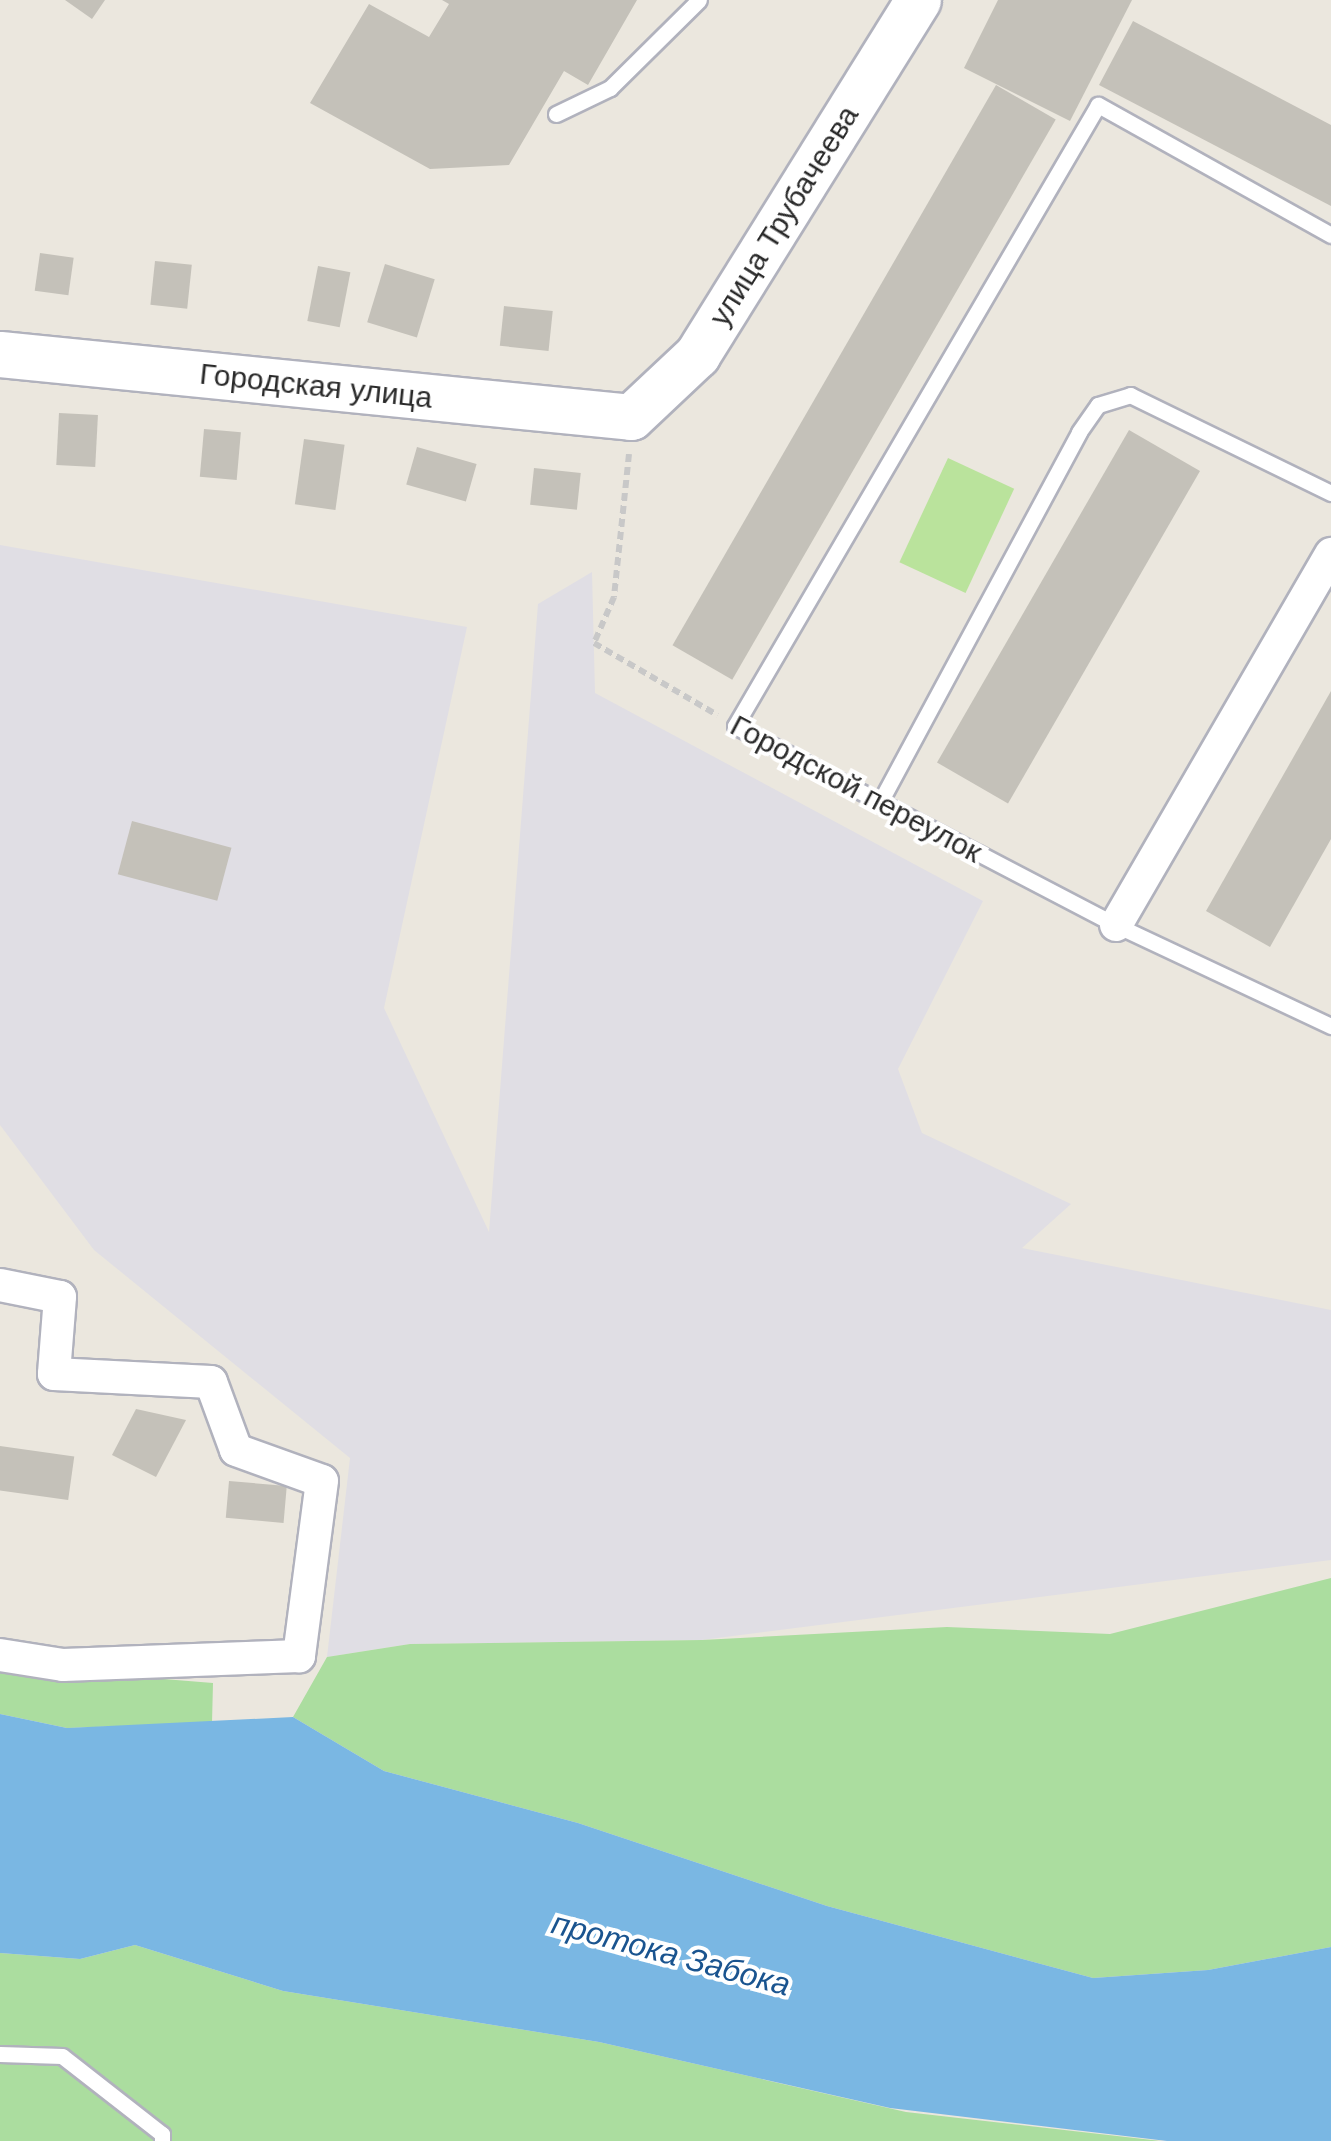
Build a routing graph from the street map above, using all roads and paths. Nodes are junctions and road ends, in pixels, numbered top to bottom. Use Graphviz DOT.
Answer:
graph roads {
  1 [pos="699,0"];
  2 [pos="909,16"];
  3 [pos="556,114"];
  4 [pos="1331,236"];
  5 [pos="0,354"];
  6 [pos="632,418"];
  7 [pos="1331,493"];
  8 [pos="1331,554"];
  9 [pos="735,726"];
  10 [pos="879,804"];
  11 [pos="1116,925"];
  12 [pos="1331,1026"];
  13 [pos="0,1284"];
  14 [pos="0,1655"];
  15 [pos="0,2054"];
  16 [pos="162,2141"];
  1 -- 3 [label="lane"];
  2 -- 6 [label="main road, улица Трубачеева"];
  4 -- 9 [label="lane"];
  5 -- 6 [label="main road, Городская улица"];
  6 -- 9 [label="path, Городской переулок"];
  7 -- 10 [label="lane"];
  8 -- 11 [label="street"];
  9 -- 10 [label="lane, Городской переулок"];
  10 -- 11 [label="lane, Городской переулок"];
  11 -- 12 [label="lane, Городской переулок"];
  13 -- 14 [label="street"];
  15 -- 16 [label="lane"];
}
